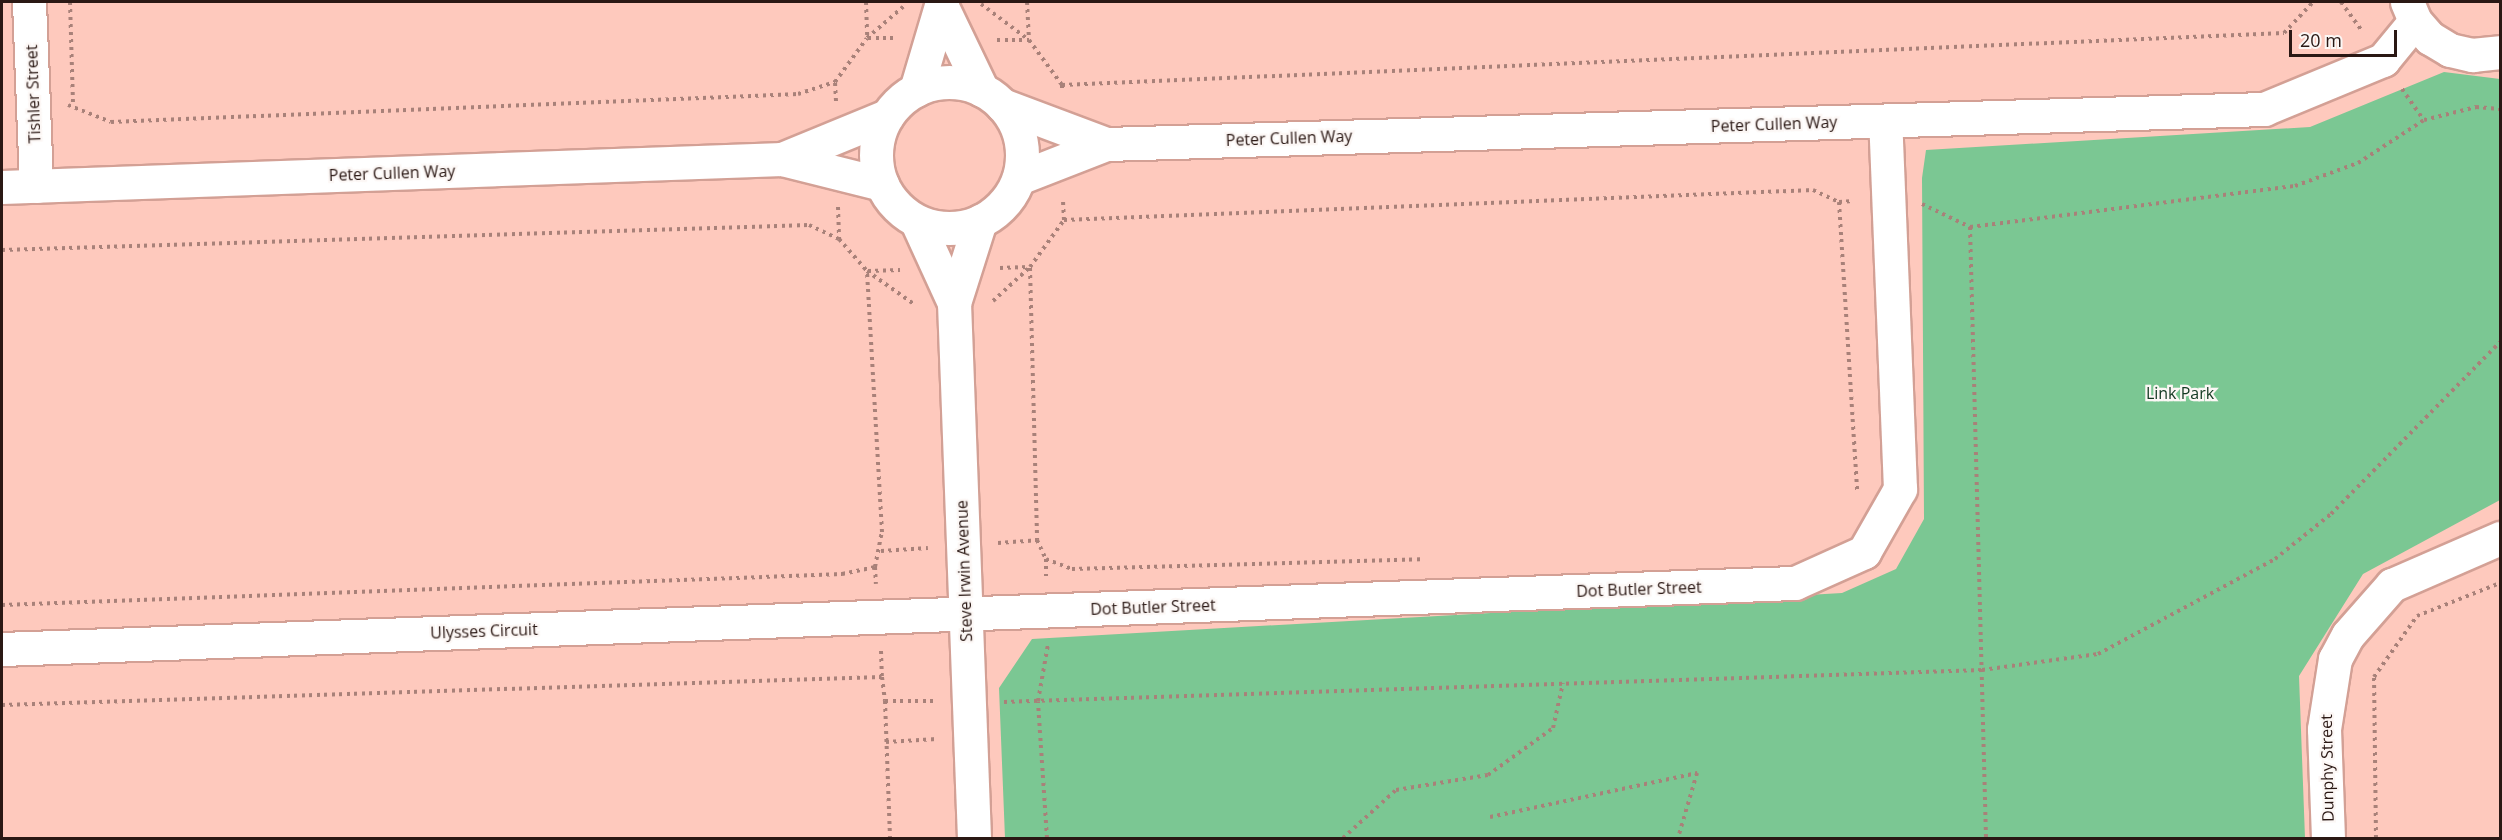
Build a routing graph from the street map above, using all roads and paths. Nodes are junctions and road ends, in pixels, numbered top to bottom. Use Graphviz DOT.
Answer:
graph roads {
  1 [pos="29,2"];
  2 [pos="70,2"];
  3 [pos="866,2"];
  4 [pos="909,2"];
  5 [pos="977,2"];
  6 [pos="1027,2"];
  7 [pos="2313,2"];
  8 [pos="942,4"];
  9 [pos="2411,11"];
  10 [pos="867,38"];
  11 [pos="1029,40"];
  12 [pos="2500,52"];
  13 [pos="916,90"];
  14 [pos="992,98"];
  15 [pos="73,105"];
  16 [pos="33,107"];
  17 [pos="2500,109"];
  18 [pos="887,116"];
  19 [pos="1886,120"];
  20 [pos="1106,144"];
  21 [pos="782,159"];
  22 [pos="1019,178"];
  23 [pos="882,184"];
  24 [pos="36,186"];
  25 [pos="2,187"];
  26 [pos="1912,199"];
  27 [pos="980,221"];
  28 [pos="917,222"];
  29 [pos="1970,227"];
  30 [pos="2,250"];
  31 [pos="867,271"];
  32 [pos="955,318"];
  33 [pos="2500,342"];
  34 [pos="1852,502"];
  35 [pos="2500,538"];
  36 [pos="1428,559"];
  37 [pos="2500,583"];
  38 [pos="2,605"];
  39 [pos="966,614"];
  40 [pos="2,649"];
  41 [pos="1048,656"];
  42 [pos="1982,670"];
  43 [pos="1563,683"];
  44 [pos="885,701"];
  45 [pos="1038,701"];
  46 [pos="969,702"];
  47 [pos="2,705"];
  48 [pos="937,739"];
  49 [pos="886,742"];
  50 [pos="1490,817"];
  51 [pos="890,838"];
  52 [pos="974,838"];
  53 [pos="1047,838"];
  54 [pos="1343,838"];
  55 [pos="1678,838"];
  56 [pos="1986,838"];
  57 [pos="2328,838"];
  58 [pos="2376,838"];
  1 -- 16 [label="street, Tishler Street"];
  2 -- 15 [label="path"];
  3 -- 10 [label="path"];
  4 -- 10 [label="path"];
  5 -- 11 [label="path"];
  6 -- 11 [label="path"];
  7 -- 11 [label="path"];
  8 -- 13 [label="street"];
  8 -- 14 [label="street"];
  9 -- 12 [label="street"];
  9 -- 19 [label="street, Peter Cullen Way"];
  10 -- 15 [label="path"];
  13 -- 14 [label="street, Peter Cullen Way"];
  13 -- 18 [label="street, Peter Cullen Way"];
  14 -- 20 [label="street, Peter Cullen Way"];
  14 -- 22 [label="street"];
  15 -- 16 [label="path"];
  16 -- 24 [label="street, Tishler Street"];
  17 -- 29 [label="path"];
  18 -- 21 [label="street, Peter Cullen Way"];
  18 -- 23 [label="street, Peter Cullen Way"];
  19 -- 20 [label="street, Peter Cullen Way"];
  19 -- 39 [label="street, Dot Butler Street"];
  20 -- 22 [label="street, Peter Cullen Way"];
  21 -- 23 [label="street, Peter Cullen Way"];
  21 -- 24 [label="street, Peter Cullen Way"];
  22 -- 27 [label="street"];
  23 -- 28 [label="street, Peter Cullen Way"];
  24 -- 25 [label="street, Peter Cullen Way"];
  26 -- 29 [label="path"];
  27 -- 28 [label="street"];
  27 -- 32 [label="street, Steve Irwin Avenue"];
  28 -- 32 [label="street, Steve Irwin Avenue"];
  29 -- 42 [label="path"];
  30 -- 31 [label="path"];
  31 -- 32 [label="path"];
  31 -- 38 [label="path"];
  32 -- 39 [label="street, Steve Irwin Avenue"];
  33 -- 42 [label="path"];
  34 -- 36 [label="path"];
  35 -- 57 [label="street, Dunphy Street"];
  37 -- 58 [label="path"];
  39 -- 40 [label="street, Ulysses Circuit"];
  39 -- 46 [label="street, Steve Irwin Avenue"];
  41 -- 45 [label="path"];
  42 -- 43 [label="path"];
  42 -- 56 [label="path"];
  43 -- 45 [label="path"];
  43 -- 54 [label="path"];
  44 -- 46 [label="path"];
  44 -- 47 [label="path"];
  44 -- 49 [label="path"];
  45 -- 46 [label="path"];
  45 -- 53 [label="path"];
  46 -- 52 [label="street, Steve Irwin Avenue"];
  48 -- 49 [label="path"];
  49 -- 51 [label="path"];
  50 -- 55 [label="path"];
}
